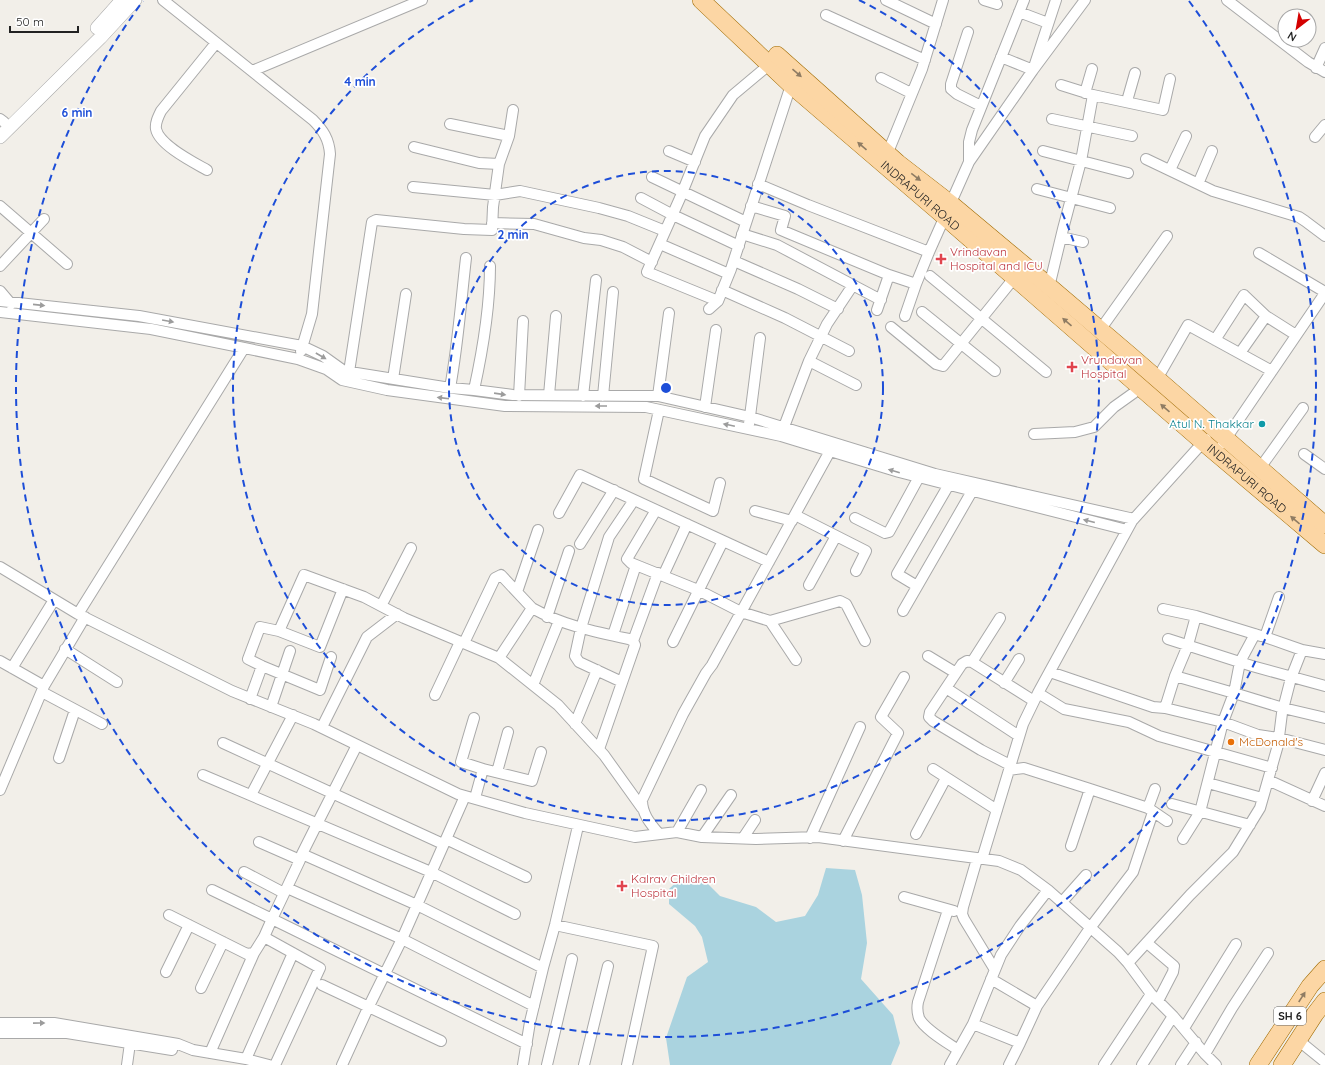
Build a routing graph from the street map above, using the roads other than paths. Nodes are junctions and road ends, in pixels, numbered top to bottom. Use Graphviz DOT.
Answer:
graph roads {
  1 [pos="122,0"];
  2 [pos="135,0"];
  3 [pos="163,0"];
  4 [pos="422,0"];
  5 [pos="701,0"];
  6 [pos="716,0"];
  7 [pos="886,0"];
  8 [pos="943,0"];
  9 [pos="984,0"];
  10 [pos="1024,0"];
  11 [pos="1056,0"];
  12 [pos="1085,0"];
  13 [pos="1227,0"];
  14 [pos="998,4"];
  15 [pos="1019,12"];
  16 [pos="826,15"];
  17 [pos="1048,23"];
  18 [pos="936,24"];
  19 [pos="968,32"];
  20 [pos="216,43"];
  21 [pos="1325,48"];
  22 [pos="1001,57"];
  23 [pos="925,60"];
  24 [pos="770,64"];
  25 [pos="1092,69"];
  26 [pos="1033,70"];
  27 [pos="1320,70"];
  28 [pos="252,71"];
  29 [pos="1135,73"];
  30 [pos="56,76"];
  31 [pos="881,78"];
  32 [pos="1170,79"];
  33 [pos="791,84"];
  34 [pos="1061,85"];
  35 [pos="911,93"];
  36 [pos="1089,94"];
  37 [pos="1127,102"];
  38 [pos="981,106"];
  39 [pos="513,110"];
  40 [pos="1052,119"];
  41 [pos="1,122"];
  42 [pos="450,124"];
  43 [pos="1325,125"];
  44 [pos="1087,127"];
  45 [pos="509,136"];
  46 [pos="1132,136"];
  47 [pos="1186,136"];
  48 [pos="1314,137"];
  49 [pos="0,138"];
  50 [pos="414,147"];
  51 [pos="668,151"];
  52 [pos="1043,151"];
  53 [pos="1212,151"];
  54 [pos="886,159"];
  55 [pos="1146,159"];
  56 [pos="1081,161"];
  57 [pos="695,162"];
  58 [pos="969,162"];
  59 [pos="499,164"];
  60 [pos="207,170"];
  61 [pos="1170,170"];
  62 [pos="1128,173"];
  63 [pos="652,177"];
  64 [pos="758,184"];
  65 [pos="1198,184"];
  66 [pos="413,187"];
  67 [pos="1036,189"];
  68 [pos="683,192"];
  69 [pos="495,195"];
  70 [pos="641,198"];
  71 [pos="1071,198"];
  72 [pos="0,206"];
  73 [pos="751,206"];
  74 [pos="1110,208"];
  75 [pos="948,211"];
  76 [pos="673,216"];
  77 [pos="44,219"];
  78 [pos="746,222"];
  79 [pos="492,223"];
  80 [pos="665,231"];
  81 [pos="32,233"];
  82 [pos="742,234"];
  83 [pos="1168,236"];
  84 [pos="1325,236"];
  85 [pos="1061,237"];
  86 [pos="1083,242"];
  87 [pos="660,244"];
  88 [pos="738,246"];
  89 [pos="929,252"];
  90 [pos="1259,253"];
  91 [pos="466,258"];
  92 [pos="734,261"];
  93 [pos="652,262"];
  94 [pos="67,264"];
  95 [pos="0,266"];
  96 [pos="490,266"];
  97 [pos="729,274"];
  98 [pos="889,275"];
  99 [pos="930,276"];
  100 [pos="1015,278"];
  101 [pos="596,280"];
  102 [pos="916,284"];
  103 [pos="852,285"];
  104 [pos="1049,287"];
  105 [pos="722,290"];
  106 [pos="0,291"];
  107 [pos="613,292"];
  108 [pos="1325,292"];
  109 [pos="406,294"];
  110 [pos="881,300"];
  111 [pos="5,301"];
  112 [pos="718,301"];
  113 [pos="709,309"];
  114 [pos="838,309"];
  115 [pos="877,310"];
  116 [pos="0,312"];
  117 [pos="922,312"];
  118 [pos="669,313"];
  119 [pos="20,314"];
  120 [pos="556,316"];
  121 [pos="905,316"];
  122 [pos="1266,316"];
  123 [pos="983,319"];
  124 [pos="523,321"];
  125 [pos="891,327"];
  126 [pos="716,330"];
  127 [pos="1100,330"];
  128 [pos="1296,335"];
  129 [pos="821,337"];
  130 [pos="760,338"];
  131 [pos="1215,340"];
  132 [pos="961,344"];
  133 [pos="302,346"];
  134 [pos="244,348"];
  135 [pos="849,351"];
  136 [pos="1240,353"];
  137 [pos="298,359"];
  138 [pos="809,361"];
  139 [pos="994,371"];
  140 [pos="1272,371"];
  141 [pos="349,372"];
  142 [pos="1046,372"];
  143 [pos="393,379"];
  144 [pos="1157,379"];
  145 [pos="856,384"];
  146 [pos="1142,387"];
  147 [pos="450,388"];
  148 [pos="474,390"];
  149 [pos="519,396"];
  150 [pos="549,396"];
  151 [pos="584,396"];
  152 [pos="603,396"];
  153 [pos="658,396"];
  154 [pos="705,407"];
  155 [pos="1303,408"];
  156 [pos="660,410"];
  157 [pos="750,417"];
  158 [pos="749,429"];
  159 [pos="782,432"];
  160 [pos="1034,434"];
  161 [pos="1221,434"];
  162 [pos="1210,447"];
  163 [pos="830,451"];
  164 [pos="1304,454"];
  165 [pos="1260,468"];
  166 [pos="1325,469"];
  167 [pos="919,478"];
  168 [pos="950,482"];
  169 [pos="720,483"];
  170 [pos="975,487"];
  171 [pos="614,490"];
  172 [pos="634,500"];
  173 [pos="656,510"];
  174 [pos="754,511"];
  175 [pos="558,513"];
  176 [pos="793,518"];
  177 [pos="855,518"];
  178 [pos="1134,519"];
  179 [pos="687,524"];
  180 [pos="1325,525"];
  181 [pos="538,530"];
  182 [pos="1127,530"];
  183 [pos="836,536"];
  184 [pos="723,541"];
  185 [pos="580,544"];
  186 [pos="1325,545"];
  187 [pos="411,548"];
  188 [pos="569,551"];
  189 [pos="769,562"];
  190 [pos="636,565"];
  191 [pos="0,567"];
  192 [pos="856,571"];
  193 [pos="660,575"];
  194 [pos="809,585"];
  195 [pos="917,586"];
  196 [pos="343,589"];
  197 [pos="698,590"];
  198 [pos="517,592"];
  199 [pos="1279,597"];
  200 [pos="54,600"];
  201 [pos="381,606"];
  202 [pos="532,608"];
  203 [pos="1163,609"];
  204 [pos="903,611"];
  205 [pos="741,612"];
  206 [pos="397,614"];
  207 [pos="81,615"];
  208 [pos="547,616"];
  209 [pos="1196,616"];
  210 [pos="1000,618"];
  211 [pos="559,621"];
  212 [pos="770,621"];
  213 [pos="581,628"];
  214 [pos="279,631"];
  215 [pos="613,635"];
  216 [pos="1260,635"];
  217 [pos="1168,639"];
  218 [pos="633,641"];
  219 [pos="865,641"];
  220 [pos="462,642"];
  221 [pos="673,642"];
  222 [pos="1188,645"];
  223 [pos="65,649"];
  224 [pos="1302,650"];
  225 [pos="290,651"];
  226 [pos="1325,654"];
  227 [pos="928,656"];
  228 [pos="331,657"];
  229 [pos="499,658"];
  230 [pos="1019,659"];
  231 [pos="796,660"];
  232 [pos="0,661"];
  233 [pos="972,662"];
  234 [pos="1240,662"];
  235 [pos="262,666"];
  236 [pos="12,668"];
  237 [pos="597,670"];
  238 [pos="956,672"];
  239 [pos="1050,672"];
  240 [pos="282,674"];
  241 [pos="1175,676"];
  242 [pos="904,677"];
  243 [pos="1291,678"];
  244 [pos="117,682"];
  245 [pos="622,682"];
  246 [pos="1004,682"];
  247 [pos="533,685"];
  248 [pos="1325,686"];
  249 [pos="946,688"];
  250 [pos="43,689"];
  251 [pos="1234,692"];
  252 [pos="435,695"];
  253 [pos="1036,697"];
  254 [pos="250,699"];
  255 [pos="271,706"];
  256 [pos="1165,708"];
  257 [pos="1284,708"];
  258 [pos="75,710"];
  259 [pos="293,715"];
  260 [pos="474,718"];
  261 [pos="1325,718"];
  262 [pos="1223,722"];
  263 [pos="102,724"];
  264 [pos="575,724"];
  265 [pos="322,727"];
  266 [pos="860,727"];
  267 [pos="508,732"];
  268 [pos="1019,736"];
  269 [pos="1279,738"];
  270 [pos="223,744"];
  271 [pos="357,745"];
  272 [pos="599,749"];
  273 [pos="1325,750"];
  274 [pos="541,752"];
  275 [pos="1216,752"];
  276 [pos="59,758"];
  277 [pos="267,763"];
  278 [pos="1010,767"];
  279 [pos="1272,768"];
  280 [pos="484,769"];
  281 [pos="933,769"];
  282 [pos="497,772"];
  283 [pos="1325,774"];
  284 [pos="203,775"];
  285 [pos="946,778"];
  286 [pos="1268,780"];
  287 [pos="1208,782"];
  288 [pos="1090,789"];
  289 [pos="1155,789"];
  290 [pos="0,790"];
  291 [pos="701,790"];
  292 [pos="332,792"];
  293 [pos="250,795"];
  294 [pos="731,795"];
  295 [pos="464,796"];
  296 [pos="475,798"];
  297 [pos="1262,798"];
  298 [pos="1312,801"];
  299 [pos="1172,804"];
  300 [pos="1325,806"];
  301 [pos="642,808"];
  302 [pos="997,810"];
  303 [pos="1150,810"];
  304 [pos="1200,812"];
  305 [pos="755,820"];
  306 [pos="1167,821"];
  307 [pos="316,824"];
  308 [pos="1250,824"];
  309 [pos="578,826"];
  310 [pos="677,832"];
  311 [pos="659,834"];
  312 [pos="916,834"];
  313 [pos="702,836"];
  314 [pos="743,838"];
  315 [pos="810,838"];
  316 [pos="1183,839"];
  317 [pos="445,841"];
  318 [pos="843,841"];
  319 [pos="259,842"];
  320 [pos="1071,846"];
  321 [pos="301,857"];
  322 [pos="979,859"];
  323 [pos="244,872"];
  324 [pos="431,872"];
  325 [pos="1086,875"];
  326 [pos="526,877"];
  327 [pos="212,890"];
  328 [pos="286,890"];
  329 [pos="1048,890"];
  330 [pos="904,897"];
  331 [pos="1062,902"];
  332 [pos="417,905"];
  333 [pos="948,910"];
  334 [pos="515,914"];
  335 [pos="962,914"];
  336 [pos="169,915"];
  337 [pos="272,919"];
  338 [pos="189,925"];
  339 [pos="555,925"];
  340 [pos="1090,928"];
  341 [pos="264,937"];
  342 [pos="402,939"];
  343 [pos="223,942"];
  344 [pos="1147,943"];
  345 [pos="1236,944"];
  346 [pos="254,953"];
  347 [pos="293,953"];
  348 [pos="1268,953"];
  349 [pos="572,959"];
  350 [pos="1128,963"];
  351 [pos="608,966"];
  352 [pos="543,968"];
  353 [pos="1325,969"];
  354 [pos="166,972"];
  355 [pos="385,974"];
  356 [pos="993,975"];
  357 [pos="322,985"];
  358 [pos="200,988"];
  359 [pos="1154,998"];
  360 [pos="1325,1001"];
  361 [pos="534,1006"];
  362 [pos="1037,1006"];
  363 [pos="368,1008"];
  364 [pos="1173,1016"];
  365 [pos="0,1024"];
  366 [pos="973,1024"];
  367 [pos="1184,1028"];
  368 [pos="0,1033"];
  369 [pos="1298,1040"];
  370 [pos="442,1041"];
  371 [pos="1196,1042"];
  372 [pos="130,1043"];
  373 [pos="1020,1043"];
  374 [pos="527,1044"];
  375 [pos="193,1050"];
  376 [pos="958,1050"];
  377 [pos="210,1053"];
  378 [pos="1205,1054"];
  379 [pos="243,1061"];
  380 [pos="1325,1062"];
  381 [pos="127,1065"];
  382 [pos="269,1065"];
  383 [pos="275,1065"];
  384 [pos="342,1065"];
  385 [pos="523,1065"];
  386 [pos="547,1065"];
  387 [pos="584,1065"];
  388 [pos="627,1065"];
  389 [pos="950,1065"];
  390 [pos="1009,1065"];
  391 [pos="1104,1065"];
  392 [pos="1142,1065"];
  393 [pos="1181,1065"];
  394 [pos="1216,1065"];
  395 [pos="1258,1065"];
  396 [pos="1282,1065"];
  1 -- 30 [label="street"];
  2 -- 30 [label="street"];
  3 -- 20 [label="street"];
  4 -- 28 [label="street"];
  5 -- 24 [label="main road, INDRAPURI ROAD"];
  6 -- 54 [label="main road, INDRAPURI ROAD, one-way"];
  7 -- 18 [label="street"];
  8 -- 18 [label="street"];
  9 -- 14 [label="street"];
  10 -- 15 [label="street"];
  11 -- 17 [label="street"];
  12 -- 26 [label="street"];
  13 -- 27 [label="street"];
  15 -- 17 [label="street"];
  15 -- 22 [label="street"];
  16 -- 23 [label="street"];
  17 -- 26 [label="street"];
  18 -- 23 [label="street"];
  19 -- 38 [label="street"];
  20 -- 28 [label="street"];
  20 -- 60 [label="street"];
  21 -- 27 [label="street"];
  22 -- 26 [label="street"];
  22 -- 38 [label="street"];
  23 -- 35 [label="street"];
  24 -- 33 [label="main road, INDRAPURI ROAD"];
  24 -- 57 [label="street"];
  25 -- 36 [label="street"];
  26 -- 58 [label="street"];
  28 -- 133 [label="street"];
  29 -- 37 [label="street"];
  30 -- 41 [label="street"];
  30 -- 49 [label="street"];
  31 -- 35 [label="street"];
  32 -- 37 [label="street"];
  54 -- 33 [label="main road, INDRAPURI ROAD, one-way"];
  33 -- 64 [label="street"];
  34 -- 36 [label="street"];
  35 -- 54 [label="street"];
  36 -- 37 [label="street"];
  36 -- 44 [label="street"];
  38 -- 58 [label="street"];
  39 -- 45 [label="street"];
  40 -- 44 [label="street"];
  42 -- 45 [label="street"];
  43 -- 48 [label="street"];
  44 -- 46 [label="street"];
  44 -- 56 [label="street"];
  45 -- 59 [label="street"];
  47 -- 61 [label="street"];
  50 -- 59 [label="street"];
  51 -- 57 [label="street"];
  52 -- 56 [label="street"];
  53 -- 65 [label="street"];
  54 -- 75 [label="main road, INDRAPURI ROAD"];
  55 -- 61 [label="street"];
  56 -- 62 [label="street"];
  56 -- 71 [label="street"];
  57 -- 68 [label="street"];
  58 -- 75 [label="street"];
  59 -- 69 [label="street"];
  61 -- 65 [label="street"];
  63 -- 68 [label="street"];
  64 -- 73 [label="street"];
  64 -- 89 [label="street"];
  65 -- 84 [label="street"];
  66 -- 69 [label="street"];
  67 -- 71 [label="street"];
  68 -- 76 [label="street"];
  68 -- 78 [label="street"];
  69 -- 79 [label="street"];
  69 -- 80 [label="street"];
  70 -- 76 [label="street"];
  71 -- 74 [label="street"];
  71 -- 85 [label="street"];
  72 -- 81 [label="street"];
  73 -- 78 [label="street"];
  73 -- 98 [label="street"];
  75 -- 89 [label="street"];
  75 -- 100 [label="main road, INDRAPURI ROAD"];
  75 -- 104 [label="main road, INDRAPURI ROAD"];
  76 -- 80 [label="street"];
  76 -- 88 [label="street"];
  77 -- 81 [label="street"];
  78 -- 82 [label="street"];
  79 -- 93 [label="street"];
  79 -- 141 [label="street"];
  80 -- 87 [label="street"];
  81 -- 94 [label="street"];
  81 -- 95 [label="street"];
  82 -- 88 [label="street"];
  82 -- 103 [label="street"];
  83 -- 127 [label="street"];
  85 -- 86 [label="street"];
  85 -- 104 [label="street"];
  87 -- 93 [label="street"];
  87 -- 97 [label="street"];
  88 -- 92 [label="street"];
  89 -- 102 [label="street"];
  90 -- 108 [label="street"];
  91 -- 147 [label="street"];
  92 -- 97 [label="street"];
  92 -- 114 [label="street"];
  93 -- 112 [label="street"];
  96 -- 148 [label="street"];
  97 -- 105 [label="street"];
  98 -- 102 [label="street"];
  98 -- 110 [label="street"];
  99 -- 123 [label="street"];
  100 -- 123 [label="street"];
  146 -- 100 [label="main road, INDRAPURI ROAD, one-way"];
  101 -- 151 [label="street"];
  102 -- 121 [label="street"];
  103 -- 110 [label="street"];
  103 -- 114 [label="street"];
  104 -- 127 [label="main road, INDRAPURI ROAD"];
  105 -- 112 [label="street"];
  105 -- 129 [label="street"];
  106 -- 111 [label="street"];
  107 -- 152 [label="street"];
  108 -- 128 [label="street"];
  109 -- 143 [label="street"];
  110 -- 115 [label="street"];
  111 -- 119 [label="street"];
  111 -- 133 [label="street, one-way"];
  112 -- 113 [label="street"];
  114 -- 129 [label="street"];
  116 -- 119 [label="street"];
  117 -- 132 [label="street"];
  118 -- 153 [label="street"];
  119 -- 134 [label="street"];
  120 -- 150 [label="street"];
  122 -- 128 [label="street"];
  122 -- 131 [label="street"];
  122 -- 136 [label="street"];
  123 -- 132 [label="street"];
  123 -- 142 [label="street"];
  124 -- 149 [label="street"];
  125 -- 132 [label="street"];
  126 -- 154 [label="street"];
  127 -- 144 [label="main road, INDRAPURI ROAD"];
  128 -- 140 [label="street"];
  129 -- 135 [label="street"];
  129 -- 138 [label="street"];
  130 -- 157 [label="street"];
  131 -- 136 [label="street"];
  131 -- 144 [label="street"];
  132 -- 139 [label="street"];
  133 -- 137 [label="street"];
  133 -- 141 [label="street, one-way"];
  134 -- 137 [label="street"];
  134 -- 207 [label="street"];
  136 -- 140 [label="street"];
  156 -- 137 [label="street, one-way"];
  138 -- 145 [label="street"];
  138 -- 159 [label="street"];
  140 -- 161 [label="street"];
  141 -- 143 [label="street"];
  143 -- 147 [label="street"];
  144 -- 161 [label="main road, INDRAPURI ROAD"];
  146 -- 160 [label="street"];
  162 -- 146 [label="main road, INDRAPURI ROAD, one-way"];
  147 -- 148 [label="street"];
  148 -- 149 [label="street, one-way"];
  149 -- 150 [label="street"];
  150 -- 151 [label="street"];
  151 -- 152 [label="street"];
  152 -- 153 [label="street"];
  153 -- 154 [label="street"];
  154 -- 157 [label="street"];
  155 -- 165 [label="street"];
  158 -- 156 [label="street, one-way"];
  156 -- 169 [label="street"];
  157 -- 158 [label="street"];
  157 -- 159 [label="street"];
  158 -- 159 [label="street"];
  159 -- 163 [label="street"];
  159 -- 168 [label="street"];
  161 -- 162 [label="street"];
  161 -- 162 [label="street"];
  161 -- 165 [label="main road, INDRAPURI ROAD"];
  162 -- 178 [label="street"];
  186 -- 162 [label="main road, INDRAPURI ROAD, one-way"];
  167 -- 163 [label="street, one-way"];
  163 -- 176 [label="street"];
  164 -- 166 [label="street"];
  165 -- 180 [label="main road, INDRAPURI ROAD"];
  167 -- 168 [label="street"];
  167 -- 177 [label="street"];
  168 -- 170 [label="street"];
  168 -- 195 [label="street"];
  170 -- 178 [label="street"];
  182 -- 170 [label="street, one-way"];
  170 -- 195 [label="street"];
  171 -- 172 [label="street"];
  171 -- 175 [label="street"];
  171 -- 185 [label="street"];
  172 -- 173 [label="street"];
  172 -- 213 [label="street"];
  173 -- 179 [label="street"];
  173 -- 190 [label="street"];
  174 -- 176 [label="street"];
  176 -- 183 [label="street"];
  176 -- 189 [label="street"];
  178 -- 182 [label="street"];
  179 -- 184 [label="street"];
  179 -- 193 [label="street"];
  181 -- 198 [label="street"];
  182 -- 239 [label="street"];
  183 -- 192 [label="street"];
  183 -- 194 [label="street"];
  184 -- 189 [label="street"];
  184 -- 197 [label="street"];
  187 -- 201 [label="street"];
  188 -- 208 [label="street"];
  189 -- 205 [label="street"];
  190 -- 193 [label="street"];
  190 -- 215 [label="street"];
  191 -- 200 [label="street"];
  193 -- 197 [label="street"];
  193 -- 218 [label="street"];
  195 -- 204 [label="street"];
  196 -- 201 [label="street"];
  196 -- 214 [label="street"];
  196 -- 214 [label="street"];
  197 -- 205 [label="street"];
  197 -- 221 [label="street"];
  198 -- 202 [label="street"];
  198 -- 220 [label="street"];
  199 -- 216 [label="street"];
  200 -- 207 [label="street"];
  200 -- 236 [label="street"];
  201 -- 206 [label="street"];
  202 -- 208 [label="street"];
  202 -- 229 [label="street"];
  203 -- 209 [label="street"];
  205 -- 212 [label="street"];
  205 -- 301 [label="street"];
  206 -- 220 [label="street"];
  206 -- 265 [label="street"];
  207 -- 223 [label="street"];
  207 -- 254 [label="street"];
  208 -- 211 [label="street"];
  209 -- 216 [label="street"];
  209 -- 222 [label="street"];
  210 -- 233 [label="street"];
  211 -- 213 [label="street"];
  211 -- 247 [label="street"];
  212 -- 219 [label="street"];
  212 -- 231 [label="street"];
  213 -- 215 [label="street"];
  213 -- 237 [label="street"];
  214 -- 235 [label="street"];
  215 -- 218 [label="street"];
  216 -- 224 [label="street"];
  216 -- 234 [label="street"];
  217 -- 222 [label="street"];
  218 -- 245 [label="street"];
  220 -- 229 [label="street"];
  220 -- 252 [label="street"];
  222 -- 234 [label="street"];
  222 -- 241 [label="street"];
  223 -- 244 [label="street"];
  223 -- 250 [label="street"];
  224 -- 226 [label="street"];
  224 -- 243 [label="street"];
  225 -- 240 [label="street"];
  227 -- 238 [label="street"];
  228 -- 240 [label="street"];
  229 -- 247 [label="street"];
  230 -- 246 [label="street"];
  232 -- 236 [label="street"];
  233 -- 238 [label="street"];
  233 -- 246 [label="street"];
  234 -- 243 [label="street"];
  234 -- 251 [label="street"];
  235 -- 240 [label="street"];
  235 -- 254 [label="street"];
  236 -- 250 [label="street"];
  237 -- 245 [label="street"];
  237 -- 264 [label="street"];
  238 -- 249 [label="street"];
  239 -- 253 [label="street"];
  239 -- 256 [label="street"];
  240 -- 255 [label="street"];
  241 -- 251 [label="street"];
  241 -- 256 [label="street"];
  242 -- 318 [label="street"];
  243 -- 248 [label="street"];
  243 -- 257 [label="street"];
  245 -- 272 [label="street"];
  246 -- 253 [label="street"];
  247 -- 264 [label="street"];
  249 -- 268 [label="street"];
  249 -- 278 [label="street"];
  250 -- 258 [label="street"];
  250 -- 290 [label="street"];
  251 -- 257 [label="street"];
  251 -- 262 [label="street"];
  253 -- 268 [label="street"];
  253 -- 275 [label="street"];
  254 -- 255 [label="street"];
  255 -- 259 [label="street"];
  256 -- 262 [label="street"];
  257 -- 261 [label="street"];
  257 -- 269 [label="street"];
  258 -- 263 [label="street"];
  258 -- 276 [label="street"];
  259 -- 265 [label="street"];
  259 -- 277 [label="street"];
  260 -- 280 [label="street"];
  262 -- 269 [label="street"];
  262 -- 275 [label="street"];
  264 -- 272 [label="street"];
  265 -- 271 [label="street"];
  266 -- 315 [label="street"];
  267 -- 282 [label="street"];
  268 -- 278 [label="street"];
  269 -- 273 [label="street"];
  269 -- 279 [label="street"];
  270 -- 277 [label="street"];
  271 -- 292 [label="street"];
  271 -- 295 [label="street"];
  272 -- 301 [label="street"];
  274 -- 282 [label="street"];
  275 -- 279 [label="street"];
  275 -- 287 [label="street"];
  277 -- 292 [label="street"];
  277 -- 293 [label="street"];
  278 -- 288 [label="street"];
  278 -- 302 [label="street"];
  279 -- 286 [label="street"];
  280 -- 282 [label="street"];
  280 -- 296 [label="street"];
  281 -- 285 [label="street"];
  283 -- 298 [label="street"];
  284 -- 293 [label="street"];
  285 -- 302 [label="street"];
  285 -- 312 [label="street"];
  286 -- 297 [label="street"];
  286 -- 298 [label="street"];
  287 -- 297 [label="street"];
  287 -- 304 [label="street"];
  288 -- 303 [label="street"];
  288 -- 320 [label="street"];
  289 -- 303 [label="street"];
  291 -- 310 [label="street"];
  292 -- 307 [label="street"];
  292 -- 317 [label="street"];
  293 -- 307 [label="street"];
  294 -- 313 [label="street"];
  295 -- 296 [label="street"];
  295 -- 317 [label="street"];
  296 -- 309 [label="street"];
  297 -- 308 [label="street"];
  298 -- 300 [label="street"];
  299 -- 304 [label="street"];
  301 -- 311 [label="street"];
  302 -- 322 [label="street"];
  303 -- 306 [label="street"];
  303 -- 340 [label="street"];
  304 -- 308 [label="street"];
  304 -- 316 [label="street"];
  305 -- 314 [label="street"];
  307 -- 321 [label="street"];
  307 -- 324 [label="street"];
  308 -- 344 [label="street"];
  309 -- 311 [label="street"];
  309 -- 339 [label="street"];
  310 -- 311 [label="street"];
  310 -- 313 [label="street"];
  313 -- 314 [label="street"];
  314 -- 315 [label="street"];
  315 -- 318 [label="street"];
  317 -- 324 [label="street"];
  317 -- 326 [label="street"];
  318 -- 322 [label="street"];
  319 -- 321 [label="street"];
  321 -- 328 [label="street"];
  321 -- 332 [label="street"];
  322 -- 329 [label="street"];
  322 -- 335 [label="street"];
  323 -- 328 [label="street"];
  324 -- 332 [label="street"];
  324 -- 334 [label="street"];
  325 -- 331 [label="street"];
  327 -- 337 [label="street"];
  328 -- 337 [label="street"];
  328 -- 342 [label="street"];
  329 -- 331 [label="street"];
  329 -- 356 [label="street"];
  330 -- 333 [label="street"];
  331 -- 340 [label="street"];
  332 -- 342 [label="street"];
  332 -- 352 [label="street"];
  333 -- 335 [label="street"];
  333 -- 376 [label="street"];
  335 -- 356 [label="street"];
  336 -- 338 [label="street"];
  337 -- 341 [label="street"];
  337 -- 355 [label="street"];
  338 -- 343 [label="street"];
  338 -- 354 [label="street"];
  339 -- 352 [label="street"];
  339 -- 388 [label="street"];
  340 -- 350 [label="street"];
  340 -- 362 [label="street"];
  341 -- 346 [label="street"];
  341 -- 347 [label="street"];
  342 -- 355 [label="street"];
  342 -- 361 [label="street"];
  343 -- 346 [label="street"];
  343 -- 358 [label="street"];
  344 -- 350 [label="street"];
  344 -- 359 [label="street"];
  345 -- 367 [label="street"];
  346 -- 377 [label="street"];
  347 -- 379 [label="street"];
  347 -- 383 [label="street"];
  348 -- 378 [label="street"];
  349 -- 386 [label="street"];
  350 -- 359 [label="street"];
  351 -- 387 [label="street"];
  352 -- 361 [label="street"];
  395 -- 353 [label="main road, SH 6, one-way"];
  355 -- 363 [label="street"];
  355 -- 374 [label="street"];
  356 -- 362 [label="street"];
  356 -- 366 [label="street"];
  357 -- 363 [label="street"];
  359 -- 364 [label="street"];
  359 -- 391 [label="street"];
  360 -- 369 [label="main road"];
  361 -- 374 [label="street"];
  362 -- 373 [label="street"];
  363 -- 370 [label="street"];
  363 -- 384 [label="street"];
  364 -- 367 [label="street"];
  364 -- 392 [label="street"];
  365 -- 375 [label="street, one-way"];
  366 -- 373 [label="street"];
  366 -- 376 [label="street"];
  367 -- 371 [label="street"];
  368 -- 372 [label="street"];
  369 -- 380 [label="street"];
  369 -- 396 [label="main road"];
  371 -- 378 [label="street"];
  371 -- 393 [label="street"];
  372 -- 375 [label="street"];
  372 -- 381 [label="street"];
  373 -- 390 [label="street"];
  374 -- 385 [label="street"];
  375 -- 377 [label="street"];
  376 -- 389 [label="street"];
  377 -- 379 [label="street"];
  378 -- 394 [label="street"];
  379 -- 382 [label="street"];
}
